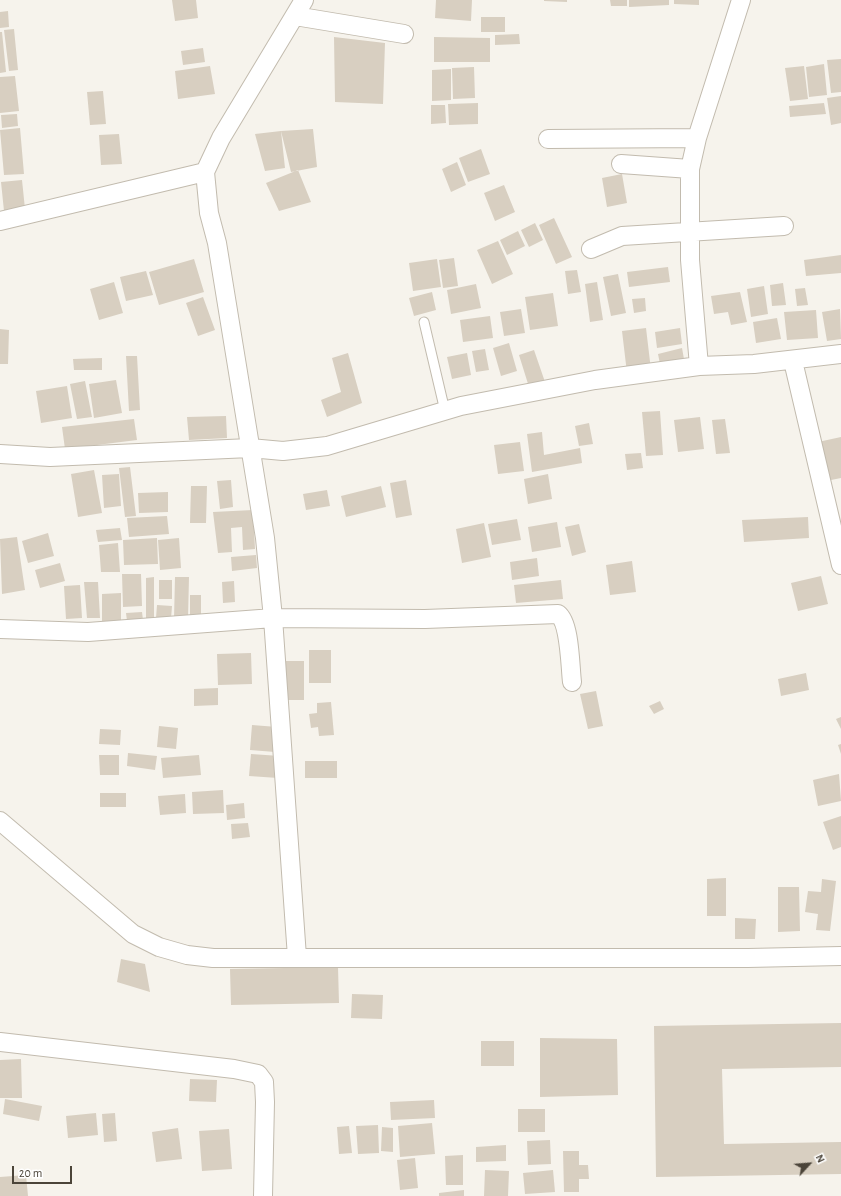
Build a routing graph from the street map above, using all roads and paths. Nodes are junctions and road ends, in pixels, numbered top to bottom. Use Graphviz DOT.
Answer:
graph roads {
  1 [pos="304,0"];
  2 [pos="741,0"];
  3 [pos="295,16"];
  4 [pos="404,34"];
  5 [pos="697,138"];
  6 [pos="548,139"];
  7 [pos="621,164"];
  8 [pos="690,169"];
  9 [pos="205,172"];
  10 [pos="0,221"];
  11 [pos="784,226"];
  12 [pos="690,233"];
  13 [pos="591,249"];
  14 [pos="424,322"];
  15 [pos="841,354"];
  16 [pos="793,361"];
  17 [pos="699,366"];
  18 [pos="445,411"];
  19 [pos="250,448"];
  20 [pos="0,454"];
  21 [pos="841,565"];
  22 [pos="273,618"];
  23 [pos="0,629"];
  24 [pos="572,682"];
  25 [pos="0,821"];
  26 [pos="841,956"];
  27 [pos="297,957"];
  28 [pos="0,1042"];
  29 [pos="263,1196"];
  1 -- 3 [label="street"];
  2 -- 5 [label="street"];
  3 -- 4 [label="street"];
  3 -- 9 [label="street"];
  5 -- 6 [label="street"];
  5 -- 8 [label="street"];
  7 -- 8 [label="street"];
  8 -- 12 [label="street"];
  9 -- 10 [label="street"];
  9 -- 19 [label="street"];
  11 -- 12 [label="street"];
  12 -- 13 [label="street"];
  12 -- 17 [label="street"];
  14 -- 18 [label="lane"];
  15 -- 16 [label="street"];
  16 -- 17 [label="street"];
  16 -- 21 [label="street"];
  17 -- 18 [label="street"];
  18 -- 19 [label="street"];
  19 -- 20 [label="street"];
  19 -- 22 [label="street"];
  22 -- 23 [label="street"];
  22 -- 24 [label="street"];
  22 -- 27 [label="street"];
  25 -- 27 [label="street"];
  26 -- 27 [label="street"];
  28 -- 29 [label="street"];
}
